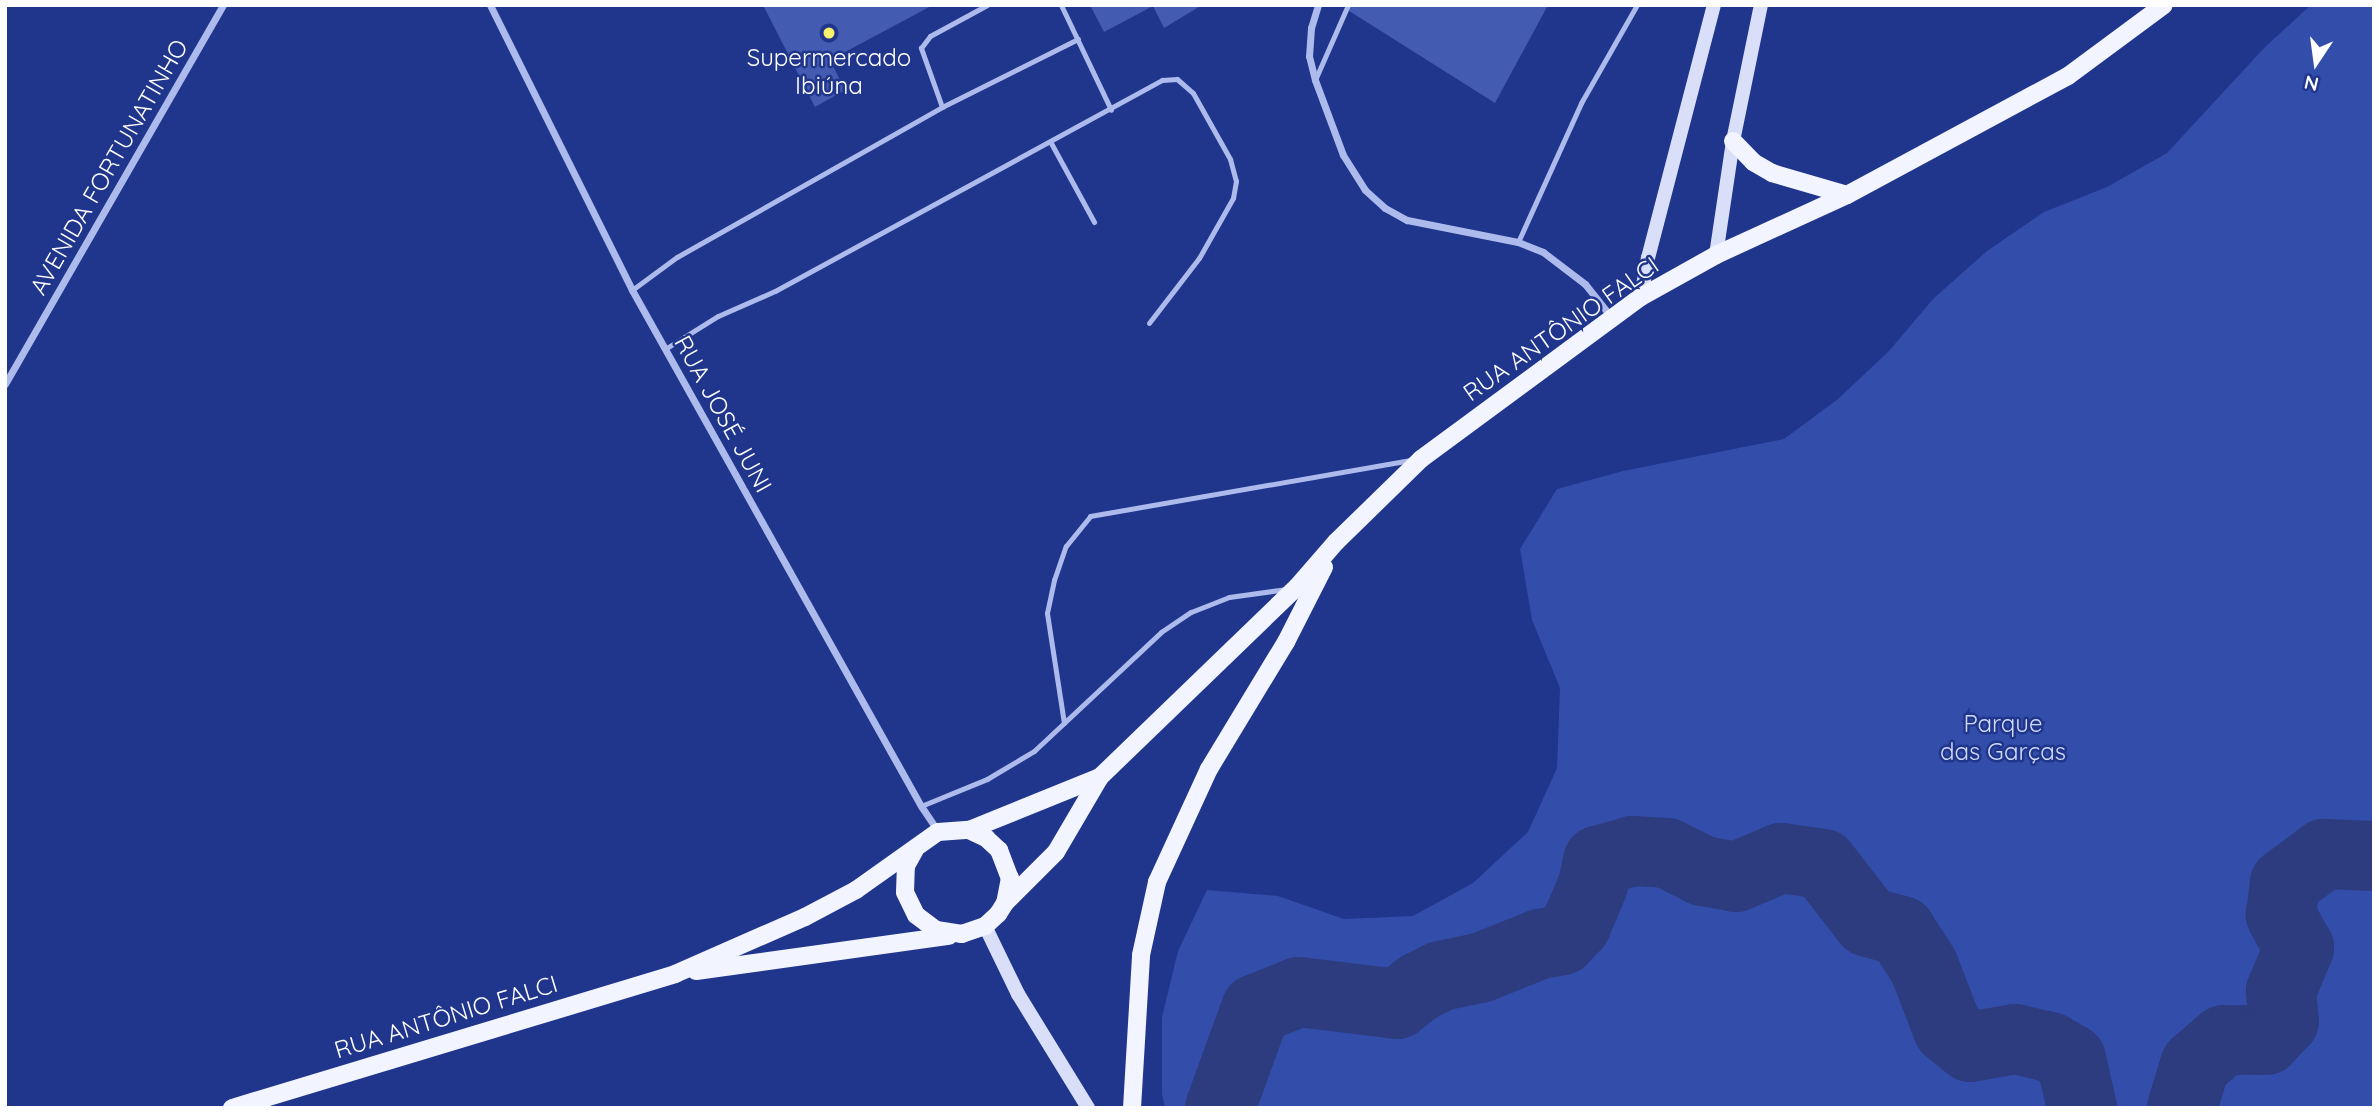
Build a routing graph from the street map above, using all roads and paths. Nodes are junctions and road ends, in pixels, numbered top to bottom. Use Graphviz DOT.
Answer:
graph roads {
  1 [pos="223,5"];
  2 [pos="490,5"];
  3 [pos="987,5"];
  4 [pos="1061,5"];
  5 [pos="1318,5"];
  6 [pos="1348,5"];
  7 [pos="1636,5"];
  8 [pos="1714,5"];
  9 [pos="1761,5"];
  10 [pos="2164,5"];
  11 [pos="1078,39"];
  12 [pos="1315,80"];
  13 [pos="942,107"];
  14 [pos="1111,110"];
  15 [pos="1733,141"];
  16 [pos="1052,143"];
  17 [pos="1847,195"];
  18 [pos="1094,222"];
  19 [pos="1518,242"];
  20 [pos="1716,255"];
  21 [pos="632,289"];
  22 [pos="1641,297"];
  23 [pos="1612,318"];
  24 [pos="1150,323"];
  25 [pos="665,349"];
  26 [pos="5,384"];
  27 [pos="1421,458"];
  28 [pos="1336,542"];
  29 [pos="1297,587"];
  30 [pos="1064,723"];
  31 [pos="1100,777"];
  32 [pos="921,806"];
  33 [pos="969,830"];
  34 [pos="939,832"];
  35 [pos="915,850"];
  36 [pos="1005,903"];
  37 [pos="985,926"];
  38 [pos="962,934"];
  39 [pos="675,974"];
  40 [pos="232,1108"];
  41 [pos="1087,1108"];
  42 [pos="1132,1108"];
  1 -- 26 [label="street, AVENIDA FORTUNATINHO"];
  2 -- 21 [label="street, RUA JOSÉ JUNI"];
  3 -- 13 [label="lane"];
  4 -- 11 [label="lane"];
  5 -- 12 [label="street"];
  6 -- 12 [label="lane"];
  7 -- 19 [label="lane"];
  8 -- 22 [label="main road"];
  9 -- 15 [label="main road"];
  10 -- 17 [label="main road, RUA ANTÔNIO FALCI"];
  11 -- 13 [label="lane"];
  11 -- 14 [label="lane"];
  12 -- 19 [label="street"];
  13 -- 21 [label="lane"];
  14 -- 16 [label="lane"];
  14 -- 24 [label="lane"];
  15 -- 17 [label="main road"];
  15 -- 20 [label="main road"];
  16 -- 18 [label="lane"];
  16 -- 25 [label="lane"];
  17 -- 20 [label="main road, RUA ANTÔNIO FALCI"];
  19 -- 23 [label="street"];
  20 -- 22 [label="main road, RUA ANTÔNIO FALCI"];
  21 -- 25 [label="street, RUA JOSÉ JUNI"];
  22 -- 23 [label="main road, RUA ANTÔNIO FALCI"];
  23 -- 27 [label="main road, RUA ANTÔNIO FALCI"];
  25 -- 32 [label="street, RUA JOSÉ JUNI"];
  27 -- 28 [label="main road, RUA ANTÔNIO FALCI"];
  27 -- 30 [label="lane"];
  28 -- 29 [label="main road, RUA ANTÔNIO FALCI"];
  28 -- 42 [label="main road"];
  29 -- 30 [label="lane"];
  29 -- 31 [label="main road, RUA ANTÔNIO FALCI"];
  30 -- 32 [label="lane"];
  31 -- 33 [label="main road, RUA ANTÔNIO FALCI"];
  31 -- 36 [label="main road, RUA ANTÔNIO FALCI"];
  32 -- 34 [label="street, RUA JOSÉ JUNI"];
  33 -- 34 [label="main road"];
  33 -- 36 [label="main road"];
  34 -- 35 [label="main road"];
  35 -- 38 [label="main road"];
  35 -- 39 [label="main road, RUA ANTÔNIO FALCI"];
  36 -- 37 [label="main road"];
  37 -- 38 [label="main road"];
  37 -- 41 [label="main road"];
  38 -- 39 [label="main road, RUA ANTÔNIO FALCI"];
  39 -- 40 [label="main road, RUA ANTÔNIO FALCI"];
}
